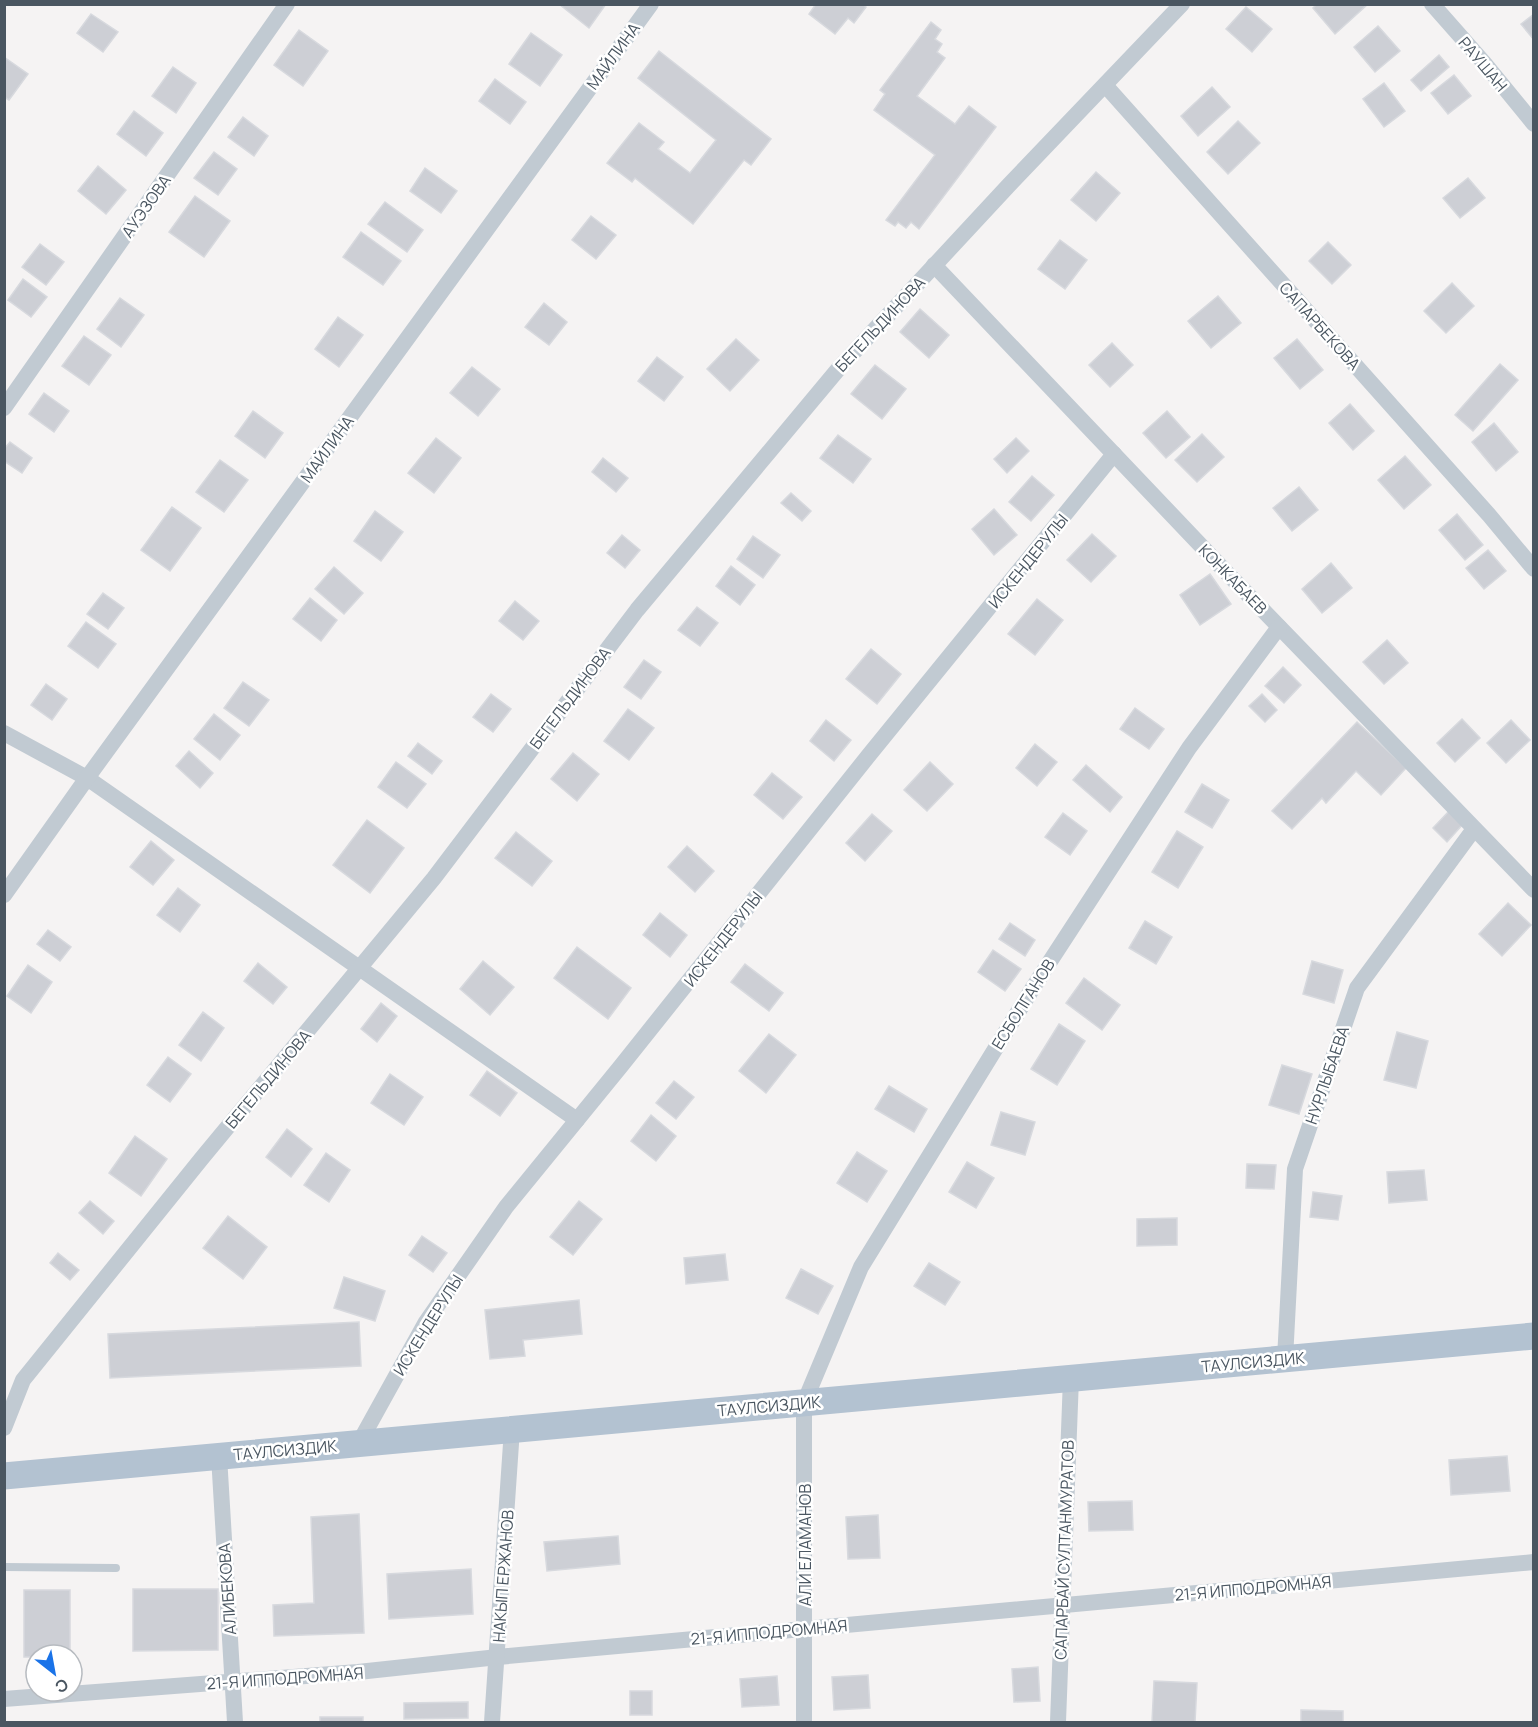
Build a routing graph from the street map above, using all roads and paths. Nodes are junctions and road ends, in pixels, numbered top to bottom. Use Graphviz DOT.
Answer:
graph roads {
  1 [pos="288,4"];
  2 [pos="651,4"];
  3 [pos="1182,4"];
  4 [pos="1432,4"];
  5 [pos="1105,85"];
  6 [pos="1533,124"];
  7 [pos="934,265"];
  8 [pos="4,408"];
  9 [pos="1114,454"];
  10 [pos="1533,568"];
  11 [pos="1279,627"];
  12 [pos="4,733"];
  13 [pos="87,778"];
  14 [pos="1474,829"];
  15 [pos="1533,890"];
  16 [pos="4,895"];
  17 [pos="360,968"];
  18 [pos="577,1120"];
  19 [pos="1533,1336"];
  20 [pos="1285,1359"];
  21 [pos="1071,1378"];
  22 [pos="804,1403"];
  23 [pos="4,1428"];
  24 [pos="512,1429"];
  25 [pos="359,1443"];
  26 [pos="219,1456"];
  27 [pos="4,1476"];
  28 [pos="1533,1563"];
  29 [pos="4,1567"];
  30 [pos="116,1568"];
  31 [pos="1062,1606"];
  32 [pos="805,1629"];
  33 [pos="498,1657"];
  34 [pos="232,1682"];
  35 [pos="4,1699"];
  36 [pos="235,1722"];
  37 [pos="492,1722"];
  38 [pos="804,1722"];
  39 [pos="1058,1722"];
  1 -- 8 [label="street, АУЭЗОВА"];
  2 -- 13 [label="street, МАЙЛИНА"];
  3 -- 5 [label="street, БЕГЕЛЬДИНОВА"];
  4 -- 6 [label="street, РАУШАН"];
  5 -- 7 [label="street, БЕГЕЛЬДИНОВА"];
  5 -- 10 [label="street, САПАРБЕКОВА"];
  7 -- 9 [label="street, КОНКАБАЕВ"];
  7 -- 17 [label="street, БЕГЕЛЬДИНОВА"];
  9 -- 11 [label="street, КОНКАБАЕВ"];
  9 -- 18 [label="street, ИСКЕНДЕРУЛЫ"];
  11 -- 14 [label="street, КОНКАБАЕВ"];
  11 -- 22 [label="street, ЕСБОЛГАНОВ"];
  12 -- 13 [label="street"];
  13 -- 16 [label="street, МАЙЛИНА"];
  13 -- 17 [label="street"];
  14 -- 15 [label="street, КОНКАБАЕВ"];
  14 -- 20 [label="street, НУРЛЫБАЕВА"];
  17 -- 18 [label="street"];
  17 -- 23 [label="street, БЕГЕЛЬДИНОВА"];
  18 -- 25 [label="street, ИСКЕНДЕРУЛЫ"];
  19 -- 20 [label="main road, ТАУЛСИЗДИК"];
  20 -- 21 [label="main road, ТАУЛСИЗДИК"];
  21 -- 22 [label="main road, ТАУЛСИЗДИК"];
  21 -- 31 [label="street, САПАРБАЙ СУЛТАНМУРАТОВ"];
  22 -- 24 [label="main road, ТАУЛСИЗДИК"];
  22 -- 32 [label="street, АЛИ ЕЛАМАНОВ"];
  24 -- 25 [label="main road, ТАУЛСИЗДИК"];
  24 -- 33 [label="street, НАКЫП ЕРЖАНОВ"];
  25 -- 26 [label="main road, ТАУЛСИЗДИК"];
  26 -- 27 [label="main road, ТАУЛСИЗДИК"];
  26 -- 34 [label="street, АЛИБЕКОВА"];
  28 -- 31 [label="street, 21-Я ИППОДРОМНАЯ"];
  29 -- 30 [label="lane"];
  31 -- 32 [label="street, 21-Я ИППОДРОМНАЯ"];
  31 -- 39 [label="street, САПАРБАЙ СУЛТАНМУРАТОВ"];
  32 -- 33 [label="street, 21-Я ИППОДРОМНАЯ"];
  32 -- 38 [label="street, АЛИ ЕЛАМАНОВ"];
  33 -- 34 [label="street, 21-Я ИППОДРОМНАЯ"];
  33 -- 37 [label="street, НАКЫП ЕРЖАНОВ"];
  34 -- 35 [label="street, 21-Я ИППОДРОМНАЯ"];
  34 -- 36 [label="street, АЛИБЕКОВА"];
}
